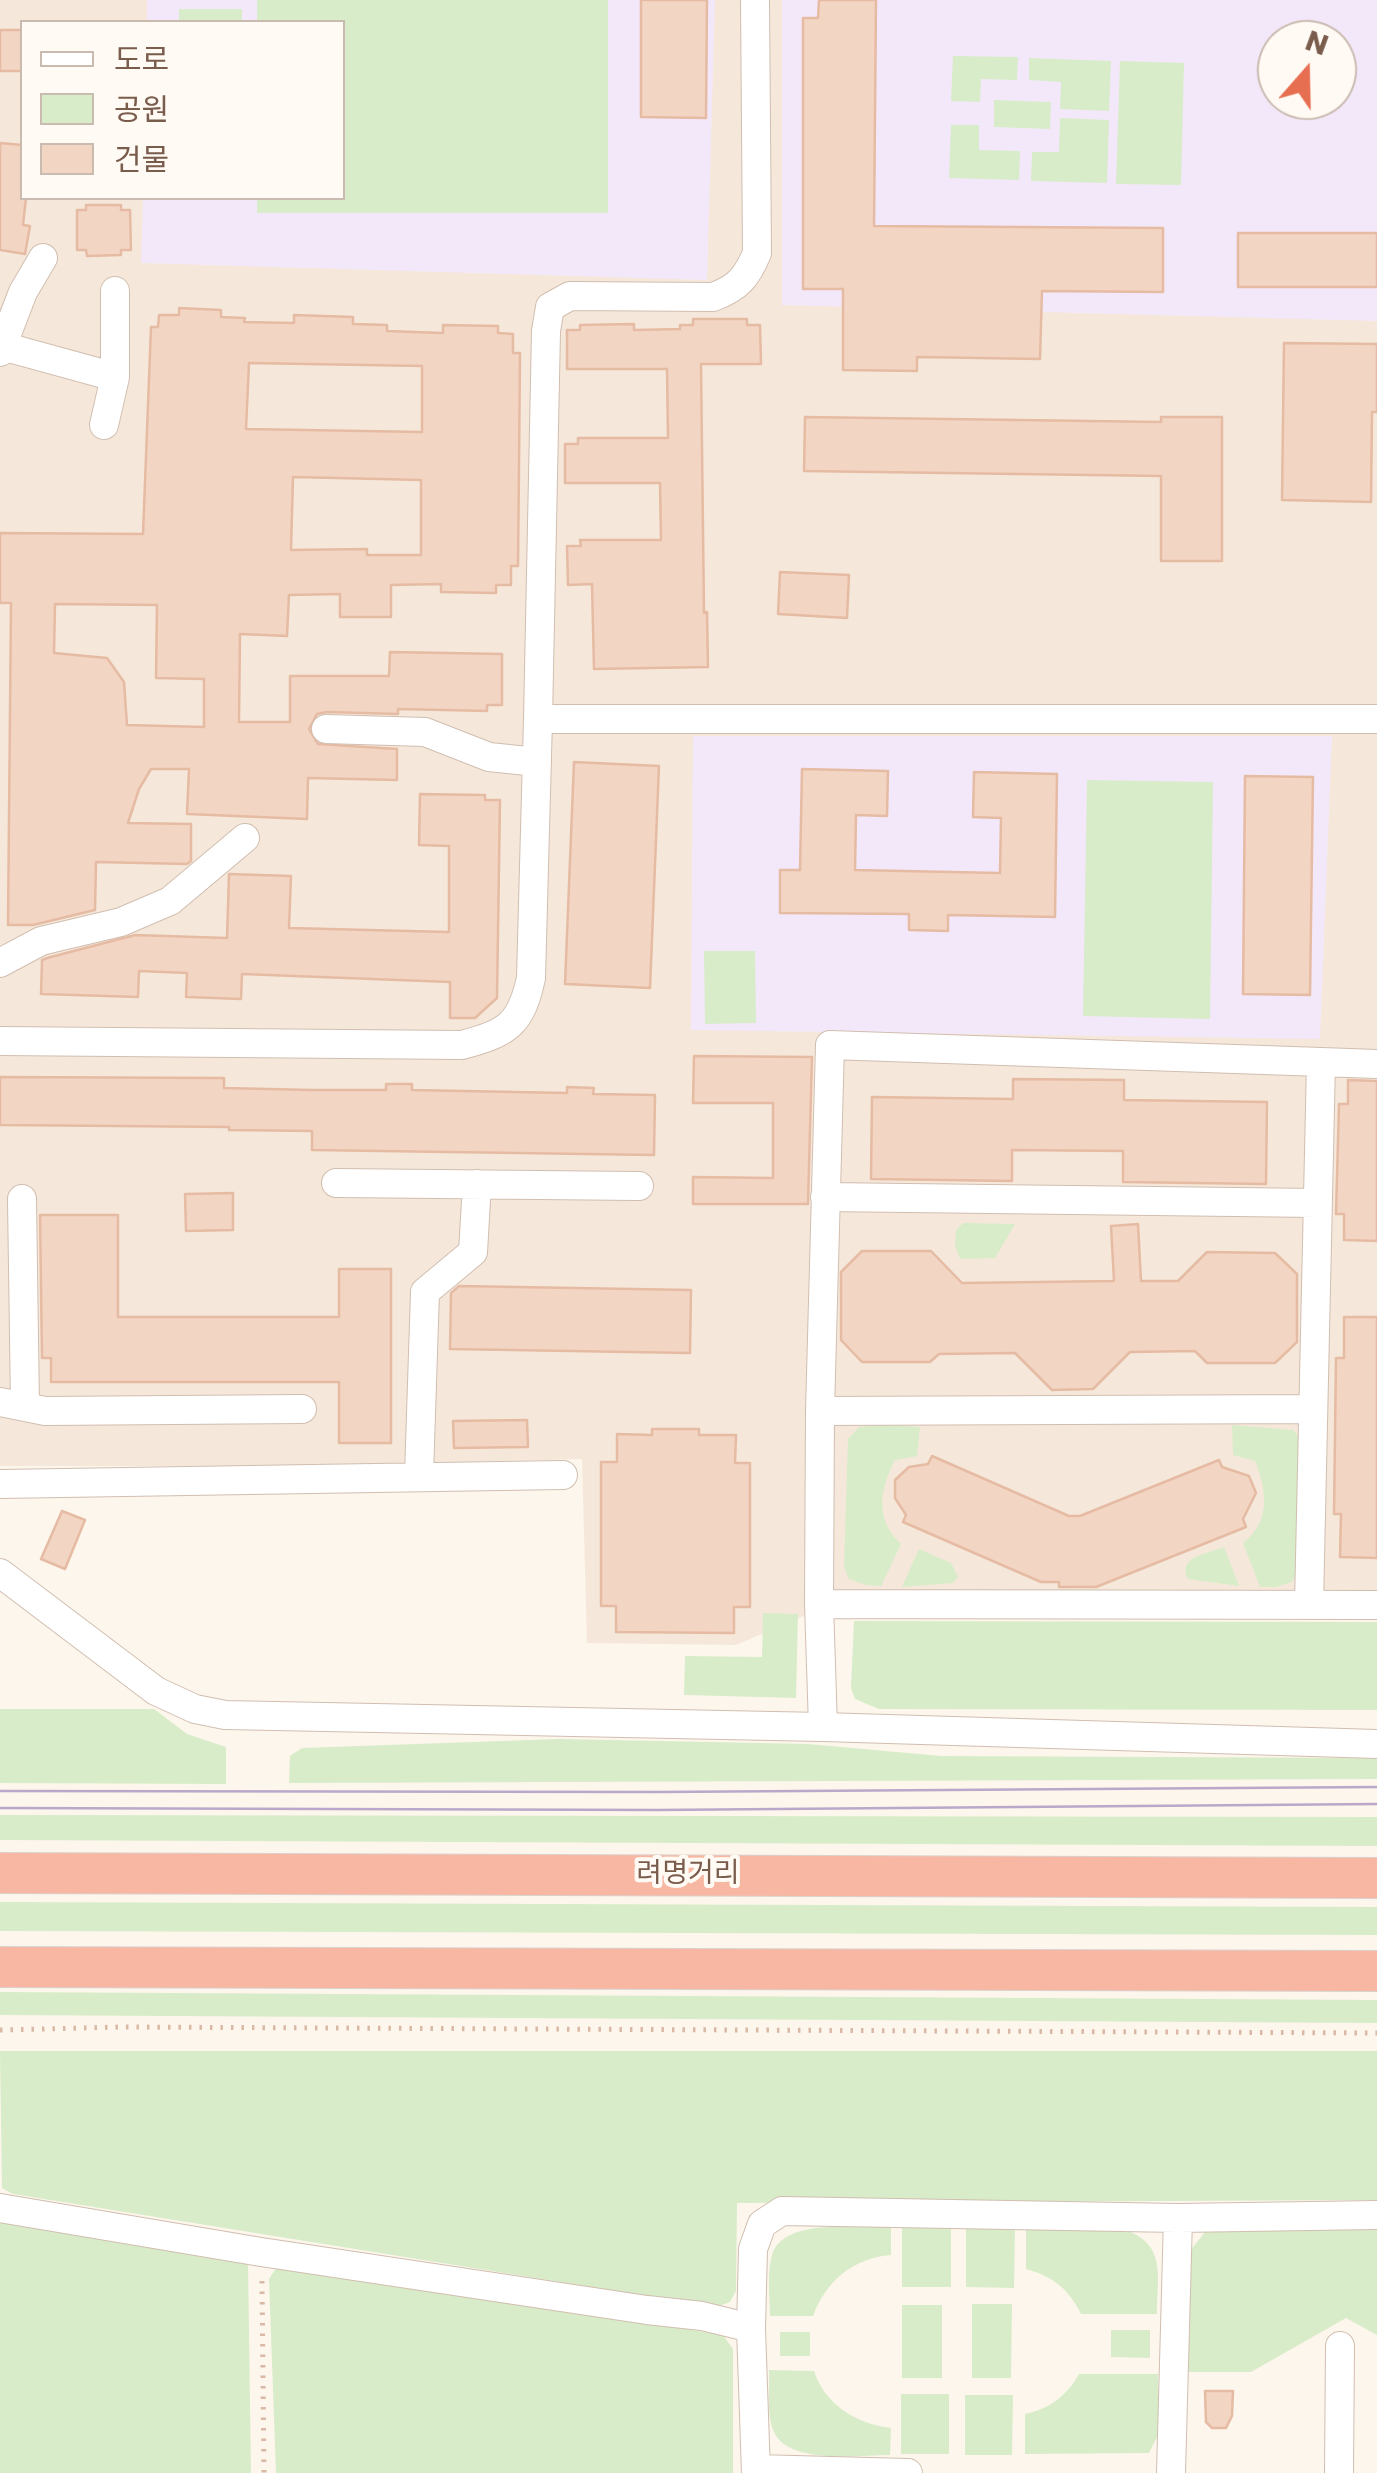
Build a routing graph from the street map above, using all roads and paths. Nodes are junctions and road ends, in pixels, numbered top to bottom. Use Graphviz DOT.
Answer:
graph roads {
  1 [pos="755,0"];
  2 [pos="43,258"];
  3 [pos="115,291"];
  4 [pos="1,349"];
  5 [pos="116,377"];
  6 [pos="104,426"];
  7 [pos="538,719"];
  8 [pos="1377,719"];
  9 [pos="326,729"];
  10 [pos="537,762"];
  11 [pos="245,838"];
  12 [pos="0,964"];
  13 [pos="0,1041"];
  14 [pos="1320,1062"];
  15 [pos="1377,1064"];
  16 [pos="336,1182"];
  17 [pos="477,1184"];
  18 [pos="639,1186"];
  19 [pos="825,1197"];
  20 [pos="22,1199"];
  21 [pos="1318,1203"];
  22 [pos="12,1404"];
  23 [pos="302,1409"];
  24 [pos="1313,1410"];
  25 [pos="820,1411"];
  26 [pos="419,1475"];
  27 [pos="564,1476"];
  28 [pos="0,1484"];
  29 [pos="0,1573"];
  30 [pos="819,1604"];
  31 [pos="1309,1604"];
  32 [pos="1377,1604"];
  33 [pos="823,1726"];
  34 [pos="1377,1744"];
  35 [pos="0,1873"];
  36 [pos="1377,1878"];
  37 [pos="0,1967"];
  38 [pos="1377,1971"];
  39 [pos="0,2030"];
  40 [pos="1377,2033"];
  41 [pos="0,2208"];
  42 [pos="1377,2215"];
  43 [pos="1178,2218"];
  44 [pos="261,2252"];
  45 [pos="751,2328"];
  46 [pos="1340,2346"];
  47 [pos="756,2471"];
  48 [pos="264,2473"];
  49 [pos="908,2473"];
  50 [pos="1171,2473"];
  51 [pos="1340,2473"];
  1 -- 7 [label="street"];
  2 -- 4 [label="street"];
  3 -- 5 [label="street"];
  4 -- 5 [label="street"];
  5 -- 6 [label="street"];
  7 -- 8 [label="street"];
  7 -- 10 [label="street"];
  9 -- 10 [label="street"];
  10 -- 13 [label="street"];
  11 -- 12 [label="street"];
  14 -- 15 [label="street"];
  14 -- 19 [label="street"];
  14 -- 21 [label="street"];
  16 -- 17 [label="street"];
  17 -- 18 [label="street"];
  17 -- 26 [label="street"];
  19 -- 21 [label="street"];
  19 -- 25 [label="street"];
  20 -- 22 [label="street"];
  21 -- 24 [label="street"];
  22 -- 23 [label="street"];
  24 -- 25 [label="street"];
  24 -- 31 [label="street"];
  25 -- 30 [label="street"];
  26 -- 27 [label="street"];
  26 -- 28 [label="street"];
  29 -- 33 [label="street"];
  30 -- 31 [label="street"];
  30 -- 33 [label="street"];
  31 -- 32 [label="street"];
  33 -- 34 [label="street"];
  35 -- 36 [label="highway, 려명거리"];
  37 -- 38 [label="highway"];
  39 -- 40 [label="path"];
  41 -- 44 [label="street"];
  42 -- 43 [label="street"];
  43 -- 45 [label="street"];
  43 -- 50 [label="street"];
  44 -- 45 [label="street"];
  44 -- 48 [label="path"];
  45 -- 47 [label="street"];
  46 -- 51 [label="street"];
  47 -- 49 [label="street"];
}
